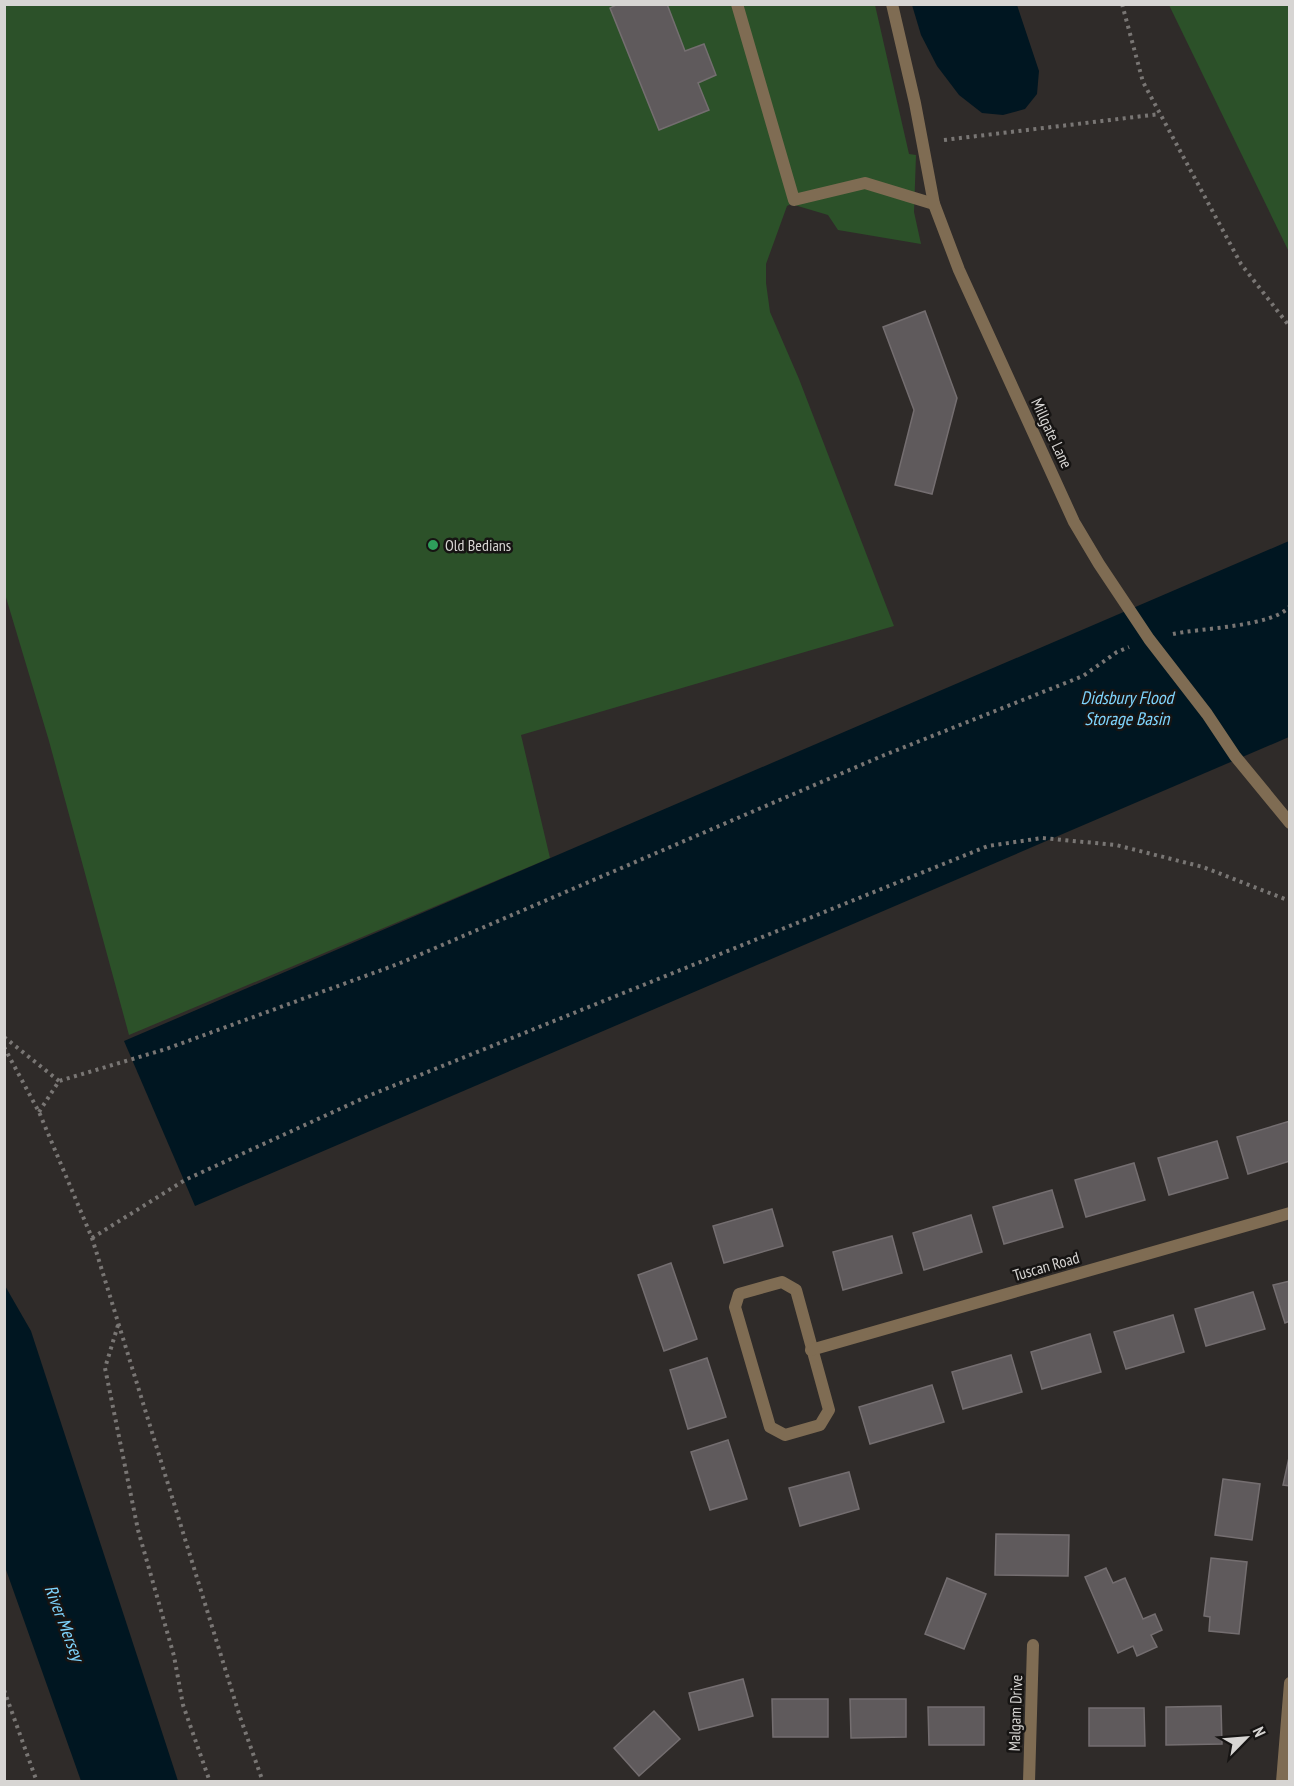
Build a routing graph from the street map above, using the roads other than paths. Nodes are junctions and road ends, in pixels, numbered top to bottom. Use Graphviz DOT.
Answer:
graph roads {
  1 [pos="737,4"];
  2 [pos="892,4"];
  3 [pos="934,204"];
  4 [pos="1290,823"];
  5 [pos="1290,1213"];
  6 [pos="811,1350"];
  7 [pos="1033,1645"];
  8 [pos="1290,1683"];
  9 [pos="1029,1782"];
  10 [pos="1282,1782"];
  1 -- 3 [label="street"];
  2 -- 3 [label="street, Millgate Lane"];
  3 -- 4 [label="street, Millgate Lane"];
  5 -- 6 [label="street, Tuscan Road"];
  6 -- 6 [label="street"];
  7 -- 9 [label="street, Malgam Drive"];
  8 -- 10 [label="street"];
}
